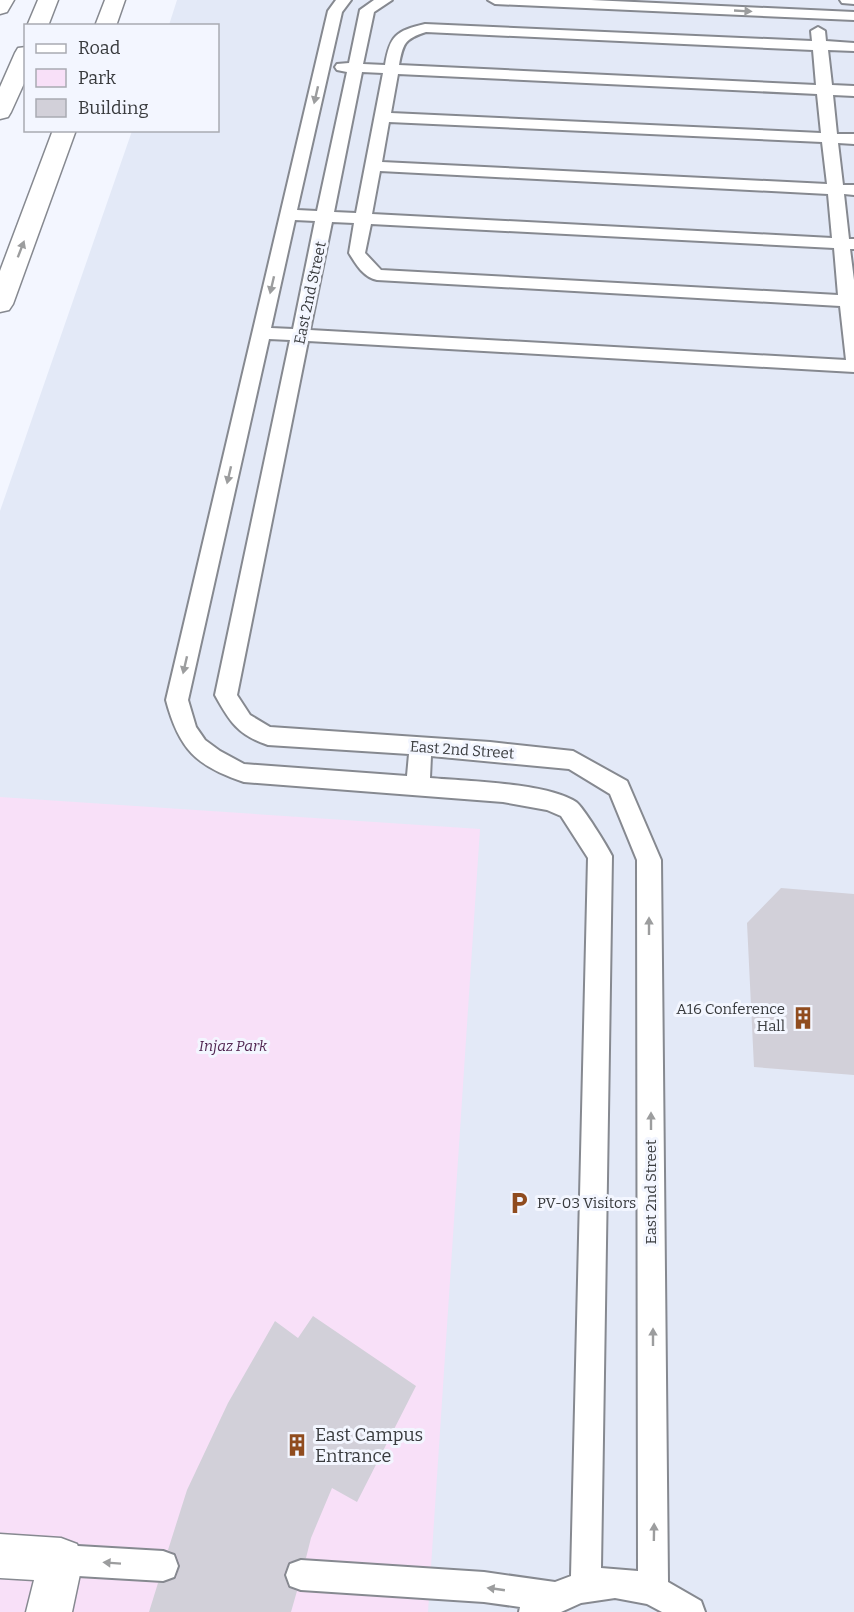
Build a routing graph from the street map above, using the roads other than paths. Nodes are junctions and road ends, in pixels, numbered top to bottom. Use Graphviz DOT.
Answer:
graph roads {
  1 [pos="4,0"];
  2 [pos="48,0"];
  3 [pos="344,0"];
  4 [pos="385,0"];
  5 [pos="495,0"];
  6 [pos="847,0"];
  7 [pos="854,0"];
  8 [pos="0,8"];
  9 [pos="816,15"];
  10 [pos="854,16"];
  11 [pos="39,24"];
  12 [pos="819,46"];
  13 [pos="854,47"];
  14 [pos="24,58"];
  15 [pos="322,66"];
  16 [pos="356,68"];
  17 [pos="391,69"];
  18 [pos="825,90"];
  19 [pos="854,91"];
  20 [pos="0,112"];
  21 [pos="382,117"];
  22 [pos="64,132"];
  23 [pos="830,138"];
  24 [pos="854,139"];
  25 [pos="373,166"];
  26 [pos="835,189"];
  27 [pos="854,190"];
  28 [pos="288,215"];
  29 [pos="325,217"];
  30 [pos="363,219"];
  31 [pos="848,244"];
  32 [pos="851,301"];
  33 [pos="0,304"];
  34 [pos="261,333"];
  35 [pos="301,335"];
  36 [pos="854,358"];
  37 [pos="854,366"];
  38 [pos="420,747"];
  39 [pos="418,787"];
  40 [pos="0,1556"];
  41 [pos="61,1560"];
  42 [pos="163,1566"];
  43 [pos="301,1575"];
  44 [pos="586,1585"];
  45 [pos="653,1591"];
  46 [pos="544,1604"];
  47 [pos="50,1612"];
  48 [pos="690,1612"];
  1 -- 8 [label="main road"];
  2 -- 11 [label="main road"];
  3 -- 15 [label="lane"];
  4 -- 16 [label="lane, East 2nd Street"];
  5 -- 9 [label="lane, one-way"];
  6 -- 7 [label="lane"];
  9 -- 10 [label="lane"];
  9 -- 12 [label="lane"];
  12 -- 13 [label="lane"];
  12 -- 17 [label="lane"];
  12 -- 18 [label="lane"];
  14 -- 20 [label="main road"];
  15 -- 16 [label="lane"];
  15 -- 28 [label="lane, one-way"];
  16 -- 17 [label="lane"];
  16 -- 29 [label="lane, East 2nd Street"];
  17 -- 18 [label="lane"];
  17 -- 21 [label="lane"];
  18 -- 19 [label="lane"];
  18 -- 23 [label="lane"];
  21 -- 23 [label="lane"];
  21 -- 25 [label="lane"];
  33 -- 22 [label="main road, one-way"];
  23 -- 24 [label="lane"];
  23 -- 26 [label="lane"];
  25 -- 26 [label="lane"];
  25 -- 30 [label="lane"];
  26 -- 27 [label="lane"];
  26 -- 31 [label="lane"];
  28 -- 29 [label="lane"];
  28 -- 34 [label="lane, one-way"];
  29 -- 30 [label="lane"];
  29 -- 35 [label="lane, East 2nd Street"];
  30 -- 31 [label="lane"];
  30 -- 32 [label="lane"];
  31 -- 32 [label="lane"];
  32 -- 36 [label="lane"];
  34 -- 35 [label="lane"];
  34 -- 39 [label="lane, one-way"];
  35 -- 37 [label="lane"];
  35 -- 38 [label="lane, East 2nd Street"];
  38 -- 39 [label="lane"];
  45 -- 38 [label="lane, East 2nd Street, one-way"];
  39 -- 44 [label="lane"];
  40 -- 41 [label="main road"];
  42 -- 41 [label="lane, one-way"];
  41 -- 47 [label="main road"];
  46 -- 43 [label="lane, one-way"];
  44 -- 45 [label="lane"];
  44 -- 46 [label="lane"];
  45 -- 48 [label="lane"];
}
